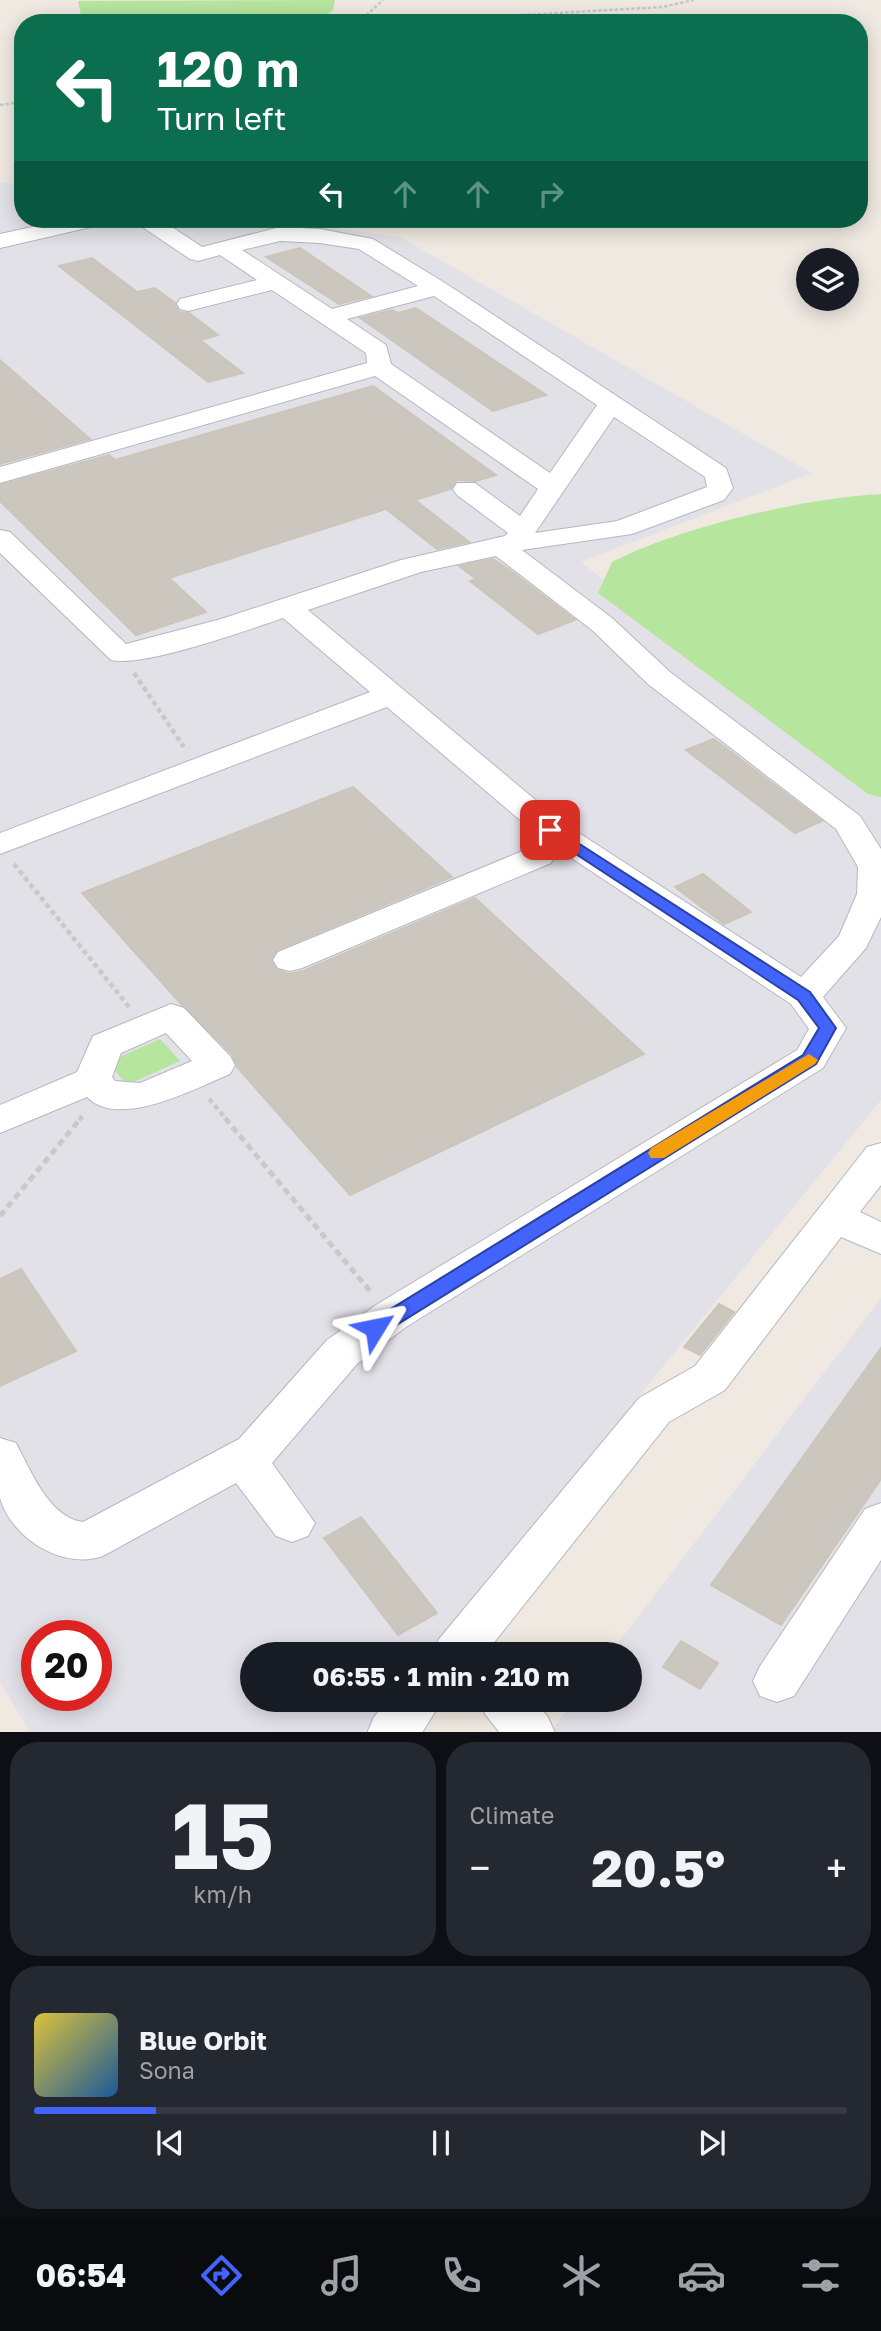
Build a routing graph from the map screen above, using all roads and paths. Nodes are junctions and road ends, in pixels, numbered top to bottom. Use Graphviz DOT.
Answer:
graph roads {
  1 [pos="383,0"];
  2 [pos="694,0"];
  3 [pos="368,14"];
  4 [pos="545,14"];
  5 [pos="57,228"];
  6 [pos="159,228"];
  7 [pos="0,241"];
  8 [pos="224,248"];
  9 [pos="276,282"];
  10 [pos="437,288"];
  11 [pos="188,304"];
  12 [pos="330,317"];
  13 [pos="379,367"];
  14 [pos="611,403"];
  15 [pos="0,475"];
  16 [pos="554,488"];
  17 [pos="466,489"];
  18 [pos="0,538"];
  19 [pos="513,540"];
  20 [pos="288,608"];
  21 [pos="121,654"];
  22 [pos="392,694"];
  23 [pos="198,768"];
  24 [pos="550,830"];
  25 [pos="4,850"];
  26 [pos="290,960"];
  27 [pos="804,996"];
  28 [pos="145,1027"];
  29 [pos="191,1077"];
  30 [pos="99,1086"];
  31 [pos="0,1120"];
  32 [pos="881,1157"];
  33 [pos="0,1216"];
  34 [pos="835,1217"];
  35 [pos="881,1239"];
  36 [pos="391,1316"];
  37 [pos="0,1456"];
  38 [pos="242,1458"];
  39 [pos="881,1522"];
  40 [pos="292,1523"];
  41 [pos="468,1642"];
  42 [pos="777,1681"];
  43 [pos="408,1712"];
  44 [pos="513,1712"];
  45 [pos="391,1732"];
  46 [pos="531,1732"];
  1 -- 3 [label="path"];
  2 -- 4 [label="path"];
  5 -- 7 [label="lane"];
  6 -- 8 [label="lane"];
  8 -- 9 [label="lane"];
  8 -- 10 [label="lane"];
  9 -- 11 [label="lane"];
  9 -- 12 [label="lane"];
  10 -- 12 [label="lane"];
  10 -- 14 [label="lane"];
  12 -- 13 [label="lane"];
  13 -- 15 [label="lane"];
  13 -- 16 [label="lane"];
  14 -- 16 [label="lane"];
  14 -- 19 [label="lane"];
  16 -- 19 [label="lane"];
  17 -- 19 [label="lane"];
  18 -- 21 [label="lane"];
  19 -- 20 [label="lane"];
  19 -- 27 [label="lane"];
  20 -- 21 [label="lane"];
  20 -- 22 [label="lane"];
  21 -- 23 [label="path"];
  22 -- 23 [label="lane"];
  22 -- 24 [label="lane"];
  23 -- 25 [label="lane"];
  24 -- 26 [label="lane"];
  24 -- 27 [label="lane"];
  25 -- 28 [label="path"];
  27 -- 36 [label="lane"];
  28 -- 29 [label="lane"];
  28 -- 30 [label="lane"];
  29 -- 30 [label="lane"];
  29 -- 36 [label="path"];
  30 -- 31 [label="lane"];
  30 -- 33 [label="path"];
  32 -- 34 [label="lane"];
  34 -- 35 [label="lane"];
  34 -- 41 [label="lane"];
  36 -- 38 [label="lane"];
  37 -- 38 [label="lane"];
  38 -- 40 [label="lane"];
  39 -- 42 [label="lane"];
  43 -- 45 [label="lane"];
  44 -- 46 [label="lane"];
}
